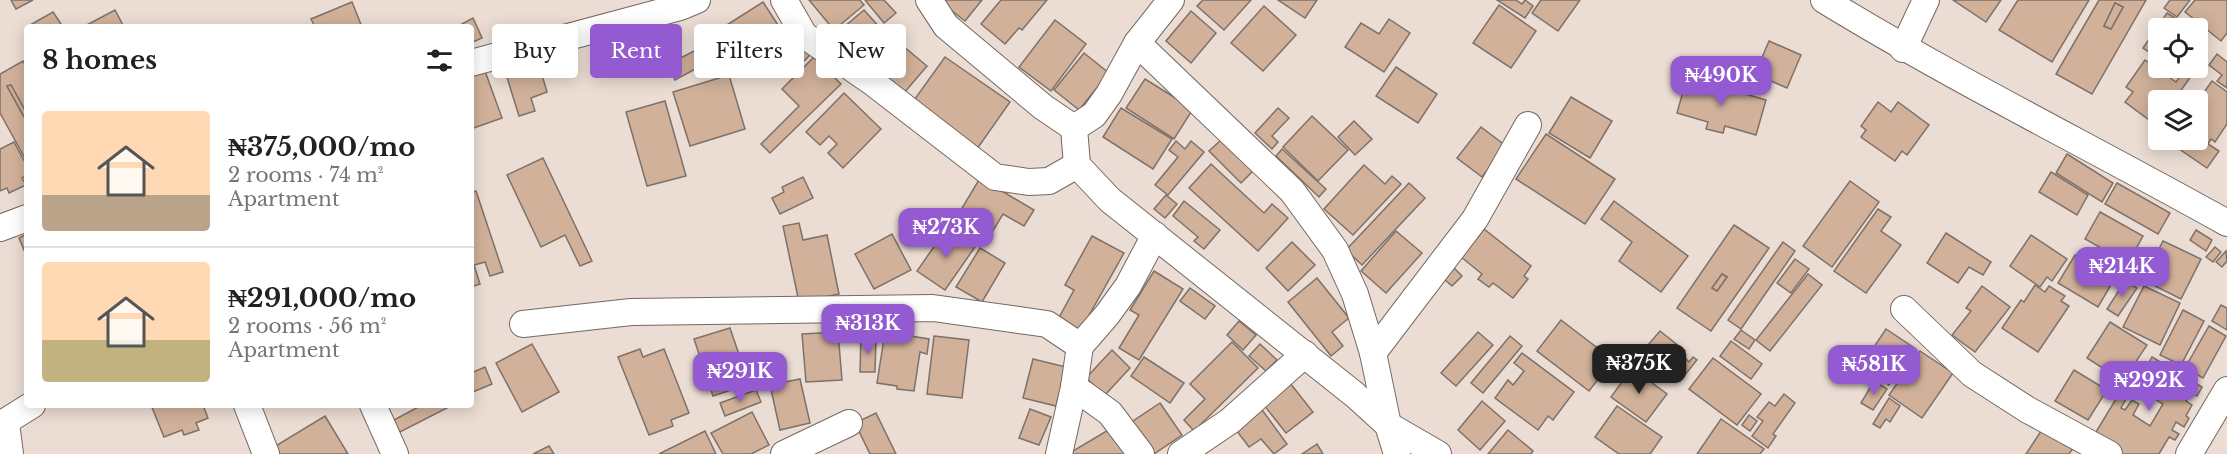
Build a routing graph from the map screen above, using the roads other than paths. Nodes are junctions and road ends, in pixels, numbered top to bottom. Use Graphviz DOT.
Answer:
graph roads {
  1 [pos="697,0"];
  2 [pos="784,0"];
  3 [pos="929,0"];
  4 [pos="1171,0"];
  5 [pos="1824,0"];
  6 [pos="1926,0"];
  7 [pos="1137,43"];
  8 [pos="1903,49"];
  9 [pos="474,62"];
  10 [pos="1528,125"];
  11 [pos="1074,128"];
  12 [pos="1077,165"];
  13 [pos="24,219"];
  14 [pos="2227,223"];
  15 [pos="0,228"];
  16 [pos="1155,235"];
  17 [pos="1904,309"];
  18 [pos="523,324"];
  19 [pos="1080,346"];
  20 [pos="1373,353"];
  21 [pos="1305,354"];
  22 [pos="1074,387"];
  23 [pos="2227,390"];
  24 [pos="27,408"];
  25 [pos="248,408"];
  26 [pos="373,408"];
  27 [pos="849,423"];
  28 [pos="3,424"];
  29 [pos="1388,425"];
  30 [pos="10,454"];
  31 [pos="266,454"];
  32 [pos="395,454"];
  33 [pos="784,454"];
  34 [pos="1059,454"];
  35 [pos="1141,454"];
  36 [pos="1181,454"];
  37 [pos="1397,454"];
  38 [pos="1437,454"];
  39 [pos="2109,454"];
  40 [pos="2189,454"];
  1 -- 9 [label="street"];
  2 -- 12 [label="street"];
  3 -- 11 [label="street"];
  4 -- 7 [label="street"];
  5 -- 8 [label="street"];
  6 -- 8 [label="street"];
  7 -- 11 [label="street"];
  7 -- 20 [label="street"];
  8 -- 14 [label="street"];
  10 -- 20 [label="street"];
  11 -- 12 [label="street"];
  12 -- 16 [label="street"];
  13 -- 15 [label="street"];
  16 -- 19 [label="street"];
  16 -- 21 [label="street"];
  17 -- 39 [label="street"];
  18 -- 19 [label="street"];
  19 -- 22 [label="street"];
  20 -- 29 [label="street"];
  21 -- 29 [label="street"];
  21 -- 36 [label="street"];
  22 -- 34 [label="street"];
  22 -- 35 [label="street"];
  23 -- 40 [label="street"];
  24 -- 28 [label="street"];
  25 -- 31 [label="street"];
  26 -- 32 [label="street"];
  27 -- 33 [label="street"];
  28 -- 30 [label="street"];
  29 -- 37 [label="street"];
  29 -- 38 [label="street"];
}
